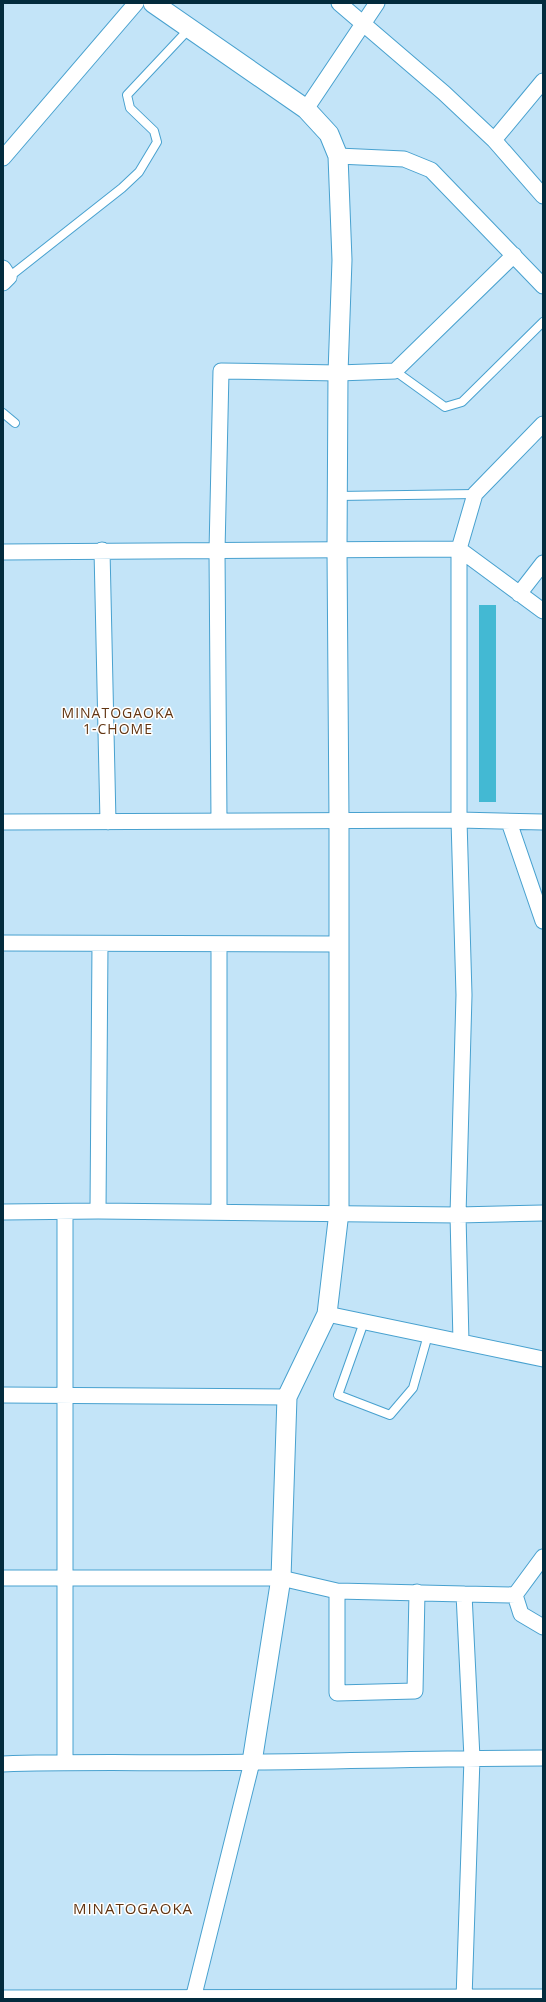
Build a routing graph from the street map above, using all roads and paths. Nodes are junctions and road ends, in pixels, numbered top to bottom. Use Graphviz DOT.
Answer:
graph roads {
  1 [pos="136,3"];
  2 [pos="152,3"];
  3 [pos="339,3"];
  4 [pos="377,3"];
  5 [pos="364,22"];
  6 [pos="189,29"];
  7 [pos="543,81"];
  8 [pos="306,109"];
  9 [pos="494,140"];
  10 [pos="338,156"];
  11 [pos="3,158"];
  12 [pos="543,196"];
  13 [pos="514,255"];
  14 [pos="5,276"];
  15 [pos="543,286"];
  16 [pos="543,322"];
  17 [pos="395,371"];
  18 [pos="338,373"];
  19 [pos="3,413"];
  20 [pos="15,423"];
  21 [pos="543,424"];
  22 [pos="475,494"];
  23 [pos="338,496"];
  24 [pos="460,549"];
  25 [pos="102,550"];
  26 [pos="336,550"];
  27 [pos="217,551"];
  28 [pos="3,552"];
  29 [pos="543,563"];
  30 [pos="519,594"];
  31 [pos="543,611"];
  32 [pos="459,820"];
  33 [pos="219,821"];
  34 [pos="339,821"];
  35 [pos="3,822"];
  36 [pos="108,822"];
  37 [pos="509,822"];
  38 [pos="543,822"];
  39 [pos="543,921"];
  40 [pos="3,943"];
  41 [pos="100,944"];
  42 [pos="219,944"];
  43 [pos="339,944"];
  44 [pos="98,1211"];
  45 [pos="3,1212"];
  46 [pos="65,1212"];
  47 [pos="219,1212"];
  48 [pos="339,1212"];
  49 [pos="543,1213"];
  50 [pos="458,1215"];
  51 [pos="327,1314"];
  52 [pos="364,1322"];
  53 [pos="428,1335"];
  54 [pos="460,1342"];
  55 [pos="543,1359"];
  56 [pos="3,1395"];
  57 [pos="65,1395"];
  58 [pos="288,1397"];
  59 [pos="543,1558"];
  60 [pos="3,1578"];
  61 [pos="65,1578"];
  62 [pos="282,1578"];
  63 [pos="337,1591"];
  64 [pos="417,1592"];
  65 [pos="464,1594"];
  66 [pos="515,1595"];
  67 [pos="543,1627"];
  68 [pos="472,1758"];
  69 [pos="543,1758"];
  70 [pos="65,1762"];
  71 [pos="252,1762"];
  72 [pos="3,1764"];
  73 [pos="543,1997"];
  74 [pos="3,1998"];
  75 [pos="464,1998"];
  76 [pos="193,1999"];
  1 -- 11 [label="street"];
  2 -- 6 [label="street"];
  3 -- 5 [label="street"];
  4 -- 5 [label="street"];
  5 -- 8 [label="street"];
  5 -- 9 [label="street"];
  6 -- 8 [label="street"];
  6 -- 14 [label="lane"];
  7 -- 9 [label="street"];
  8 -- 10 [label="street"];
  9 -- 12 [label="street"];
  10 -- 13 [label="street"];
  10 -- 18 [label="street"];
  13 -- 15 [label="street"];
  13 -- 17 [label="street"];
  16 -- 17 [label="lane"];
  17 -- 18 [label="street"];
  18 -- 23 [label="street"];
  18 -- 27 [label="street"];
  19 -- 20 [label="lane"];
  21 -- 22 [label="street"];
  22 -- 23 [label="lane"];
  22 -- 24 [label="street"];
  23 -- 26 [label="street"];
  24 -- 26 [label="street"];
  24 -- 30 [label="street"];
  24 -- 32 [label="street"];
  25 -- 27 [label="street"];
  25 -- 28 [label="street"];
  25 -- 36 [label="street"];
  26 -- 27 [label="street"];
  26 -- 34 [label="street"];
  27 -- 33 [label="street"];
  29 -- 30 [label="street"];
  30 -- 31 [label="street"];
  32 -- 34 [label="street"];
  32 -- 37 [label="street"];
  32 -- 50 [label="street"];
  33 -- 34 [label="street"];
  33 -- 36 [label="street"];
  34 -- 43 [label="street"];
  35 -- 36 [label="street"];
  37 -- 38 [label="street"];
  37 -- 39 [label="street"];
  40 -- 41 [label="street"];
  41 -- 42 [label="street"];
  41 -- 44 [label="street"];
  42 -- 43 [label="street"];
  42 -- 47 [label="street"];
  43 -- 48 [label="street"];
  44 -- 46 [label="street"];
  44 -- 47 [label="street"];
  45 -- 46 [label="street"];
  46 -- 57 [label="street"];
  47 -- 48 [label="street"];
  48 -- 50 [label="street"];
  48 -- 51 [label="street"];
  49 -- 50 [label="street"];
  50 -- 54 [label="street"];
  51 -- 52 [label="street"];
  51 -- 58 [label="street"];
  52 -- 53 [label="street"];
  52 -- 53 [label="lane"];
  53 -- 54 [label="street"];
  54 -- 55 [label="street"];
  56 -- 57 [label="street"];
  57 -- 58 [label="street"];
  57 -- 61 [label="street"];
  58 -- 62 [label="street"];
  59 -- 66 [label="street"];
  60 -- 61 [label="street"];
  61 -- 62 [label="street"];
  61 -- 70 [label="street"];
  62 -- 63 [label="street"];
  62 -- 71 [label="street"];
  63 -- 64 [label="street"];
  63 -- 64 [label="street"];
  64 -- 65 [label="street"];
  65 -- 66 [label="street"];
  65 -- 68 [label="street"];
  66 -- 67 [label="street"];
  68 -- 69 [label="street"];
  68 -- 71 [label="street"];
  68 -- 75 [label="street"];
  70 -- 71 [label="street"];
  70 -- 72 [label="street"];
  71 -- 76 [label="street"];
  73 -- 75 [label="street"];
  74 -- 76 [label="street"];
  75 -- 76 [label="street"];
}
